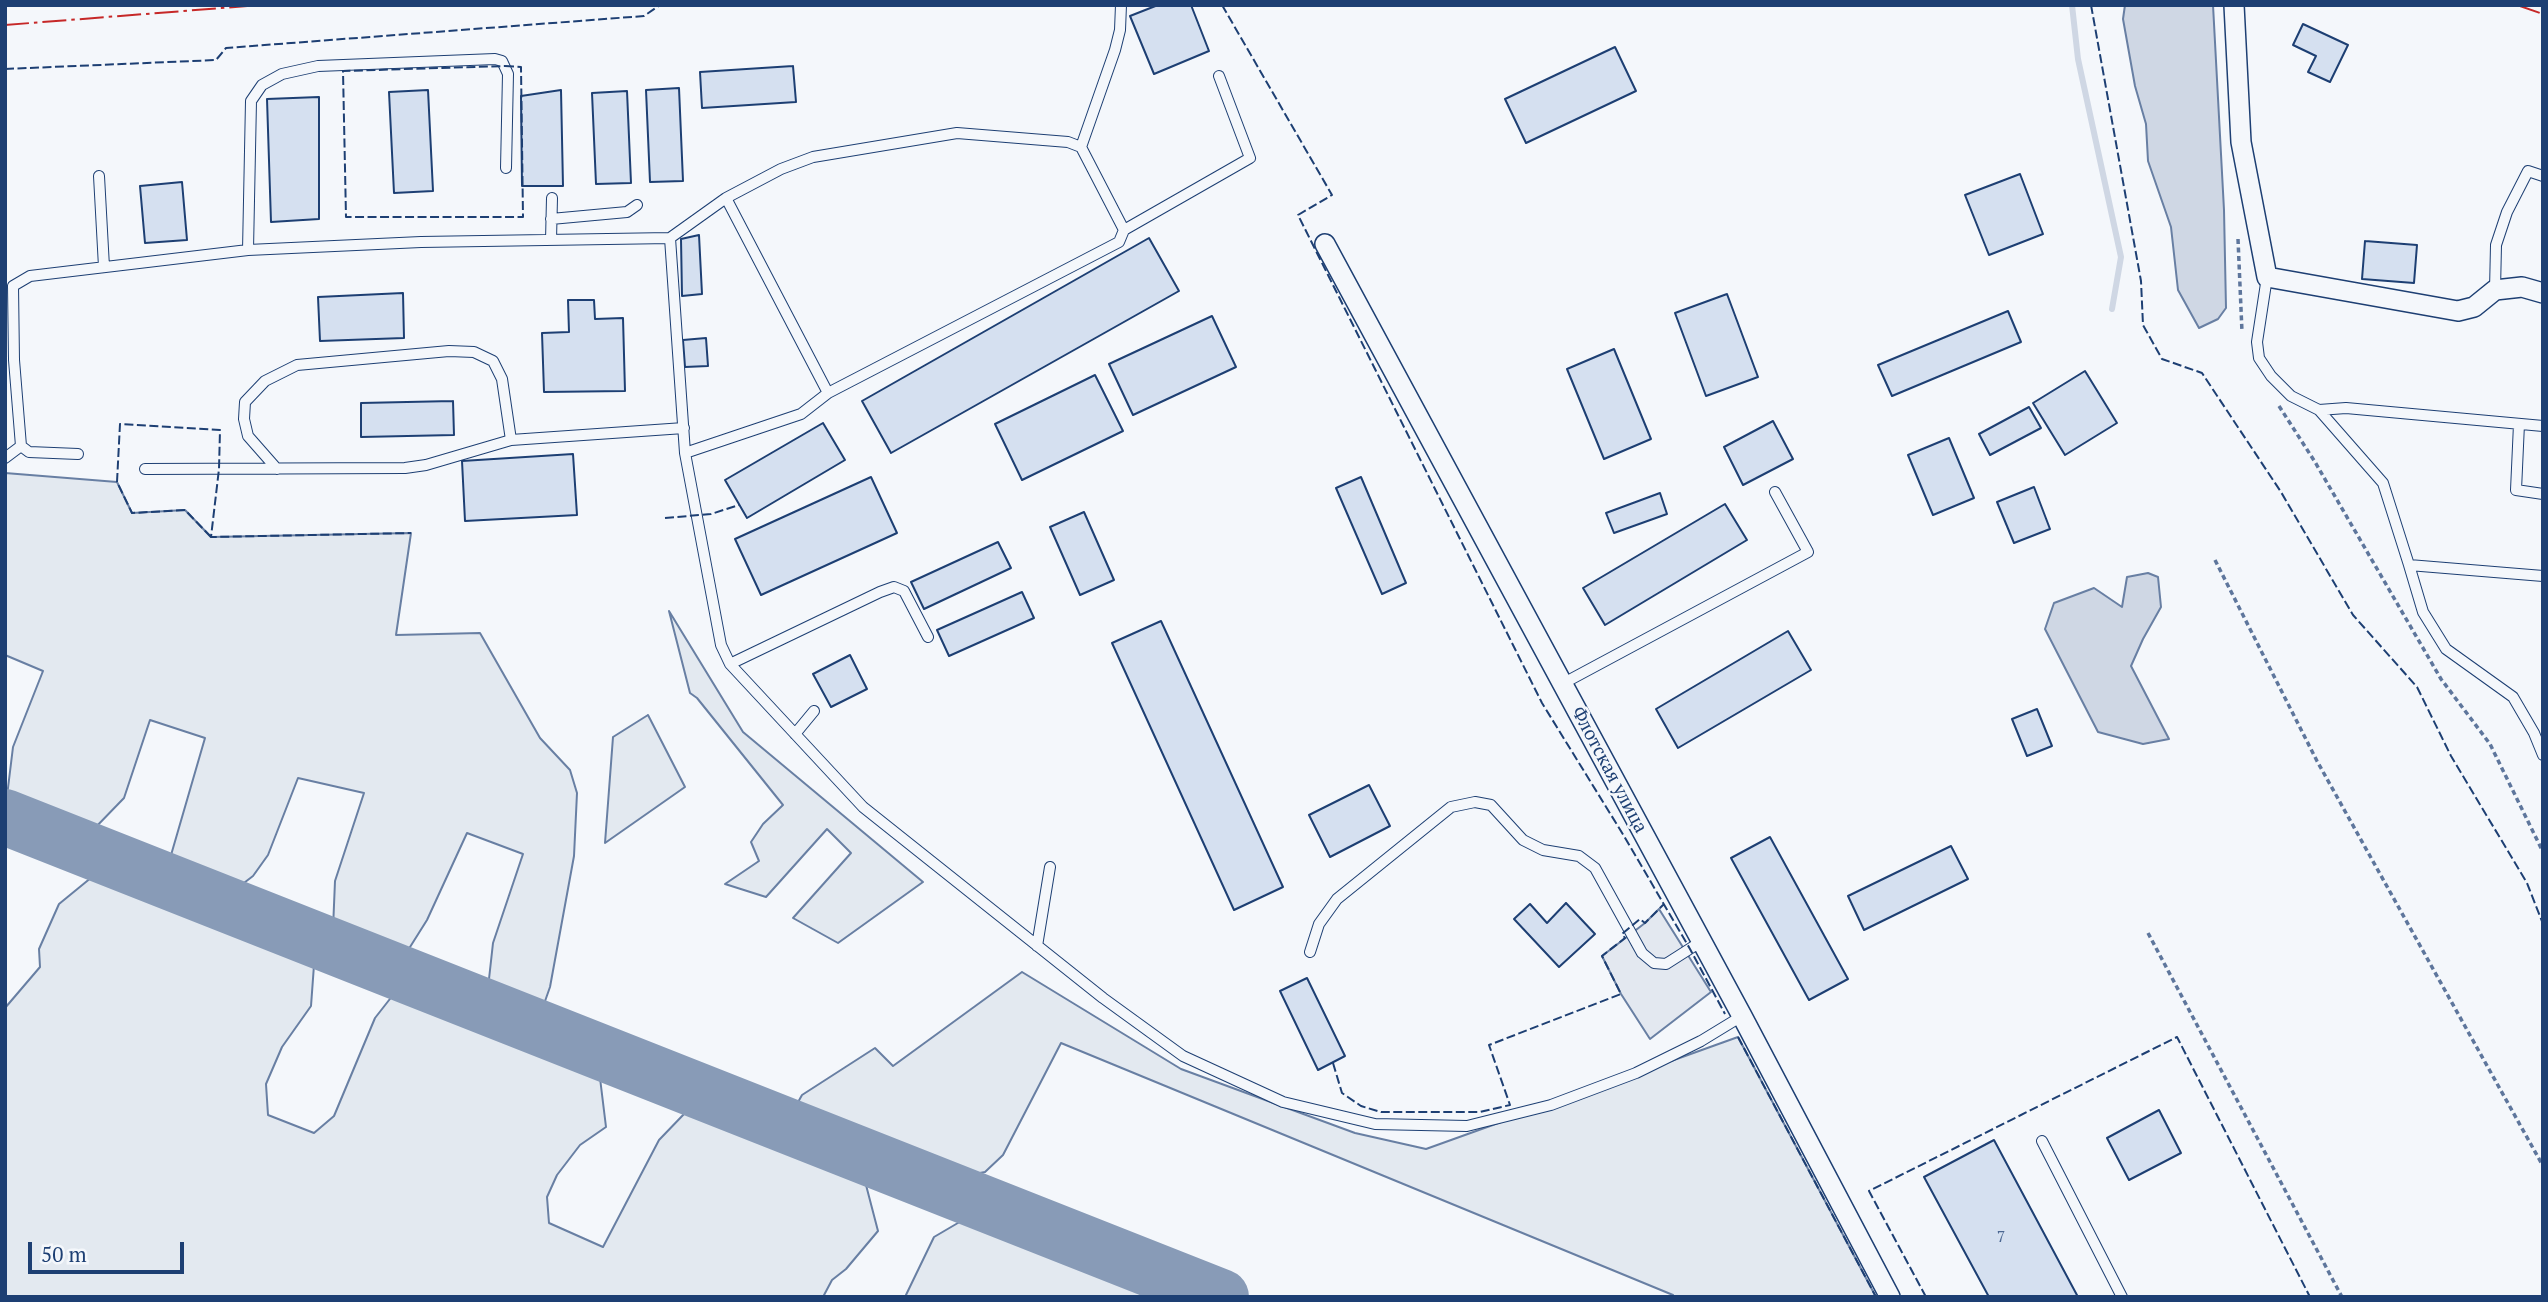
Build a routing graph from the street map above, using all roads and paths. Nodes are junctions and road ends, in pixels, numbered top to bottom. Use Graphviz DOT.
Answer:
graph roads {
  1 [pos="1121,5"];
  2 [pos="2234,5"];
  3 [pos="1219,76"];
  4 [pos="1082,146"];
  5 [pos="506,168"];
  6 [pos="99,176"];
  7 [pos="2543,176"];
  8 [pos="552,198"];
  9 [pos="726,198"];
  10 [pos="637,205"];
  11 [pos="551,219"];
  12 [pos="1124,230"];
  13 [pos="670,238"];
  14 [pos="551,240"];
  15 [pos="1325,244"];
  16 [pos="248,250"];
  17 [pos="104,267"];
  18 [pos="2267,277"];
  19 [pos="9,283"];
  20 [pos="2495,290"];
  21 [pos="2543,293"];
  22 [pos="10,361"];
  23 [pos="828,393"];
  24 [pos="2319,410"];
  25 [pos="2519,424"];
  26 [pos="2543,426"];
  27 [pos="684,428"];
  28 [pos="511,440"];
  29 [pos="20,446"];
  30 [pos="684,453"];
  31 [pos="78,454"];
  32 [pos="5,458"];
  33 [pos="145,469"];
  34 [pos="277,469"];
  35 [pos="1775,492"];
  36 [pos="2543,494"];
  37 [pos="2215,560"];
  38 [pos="2409,565"];
  39 [pos="2543,576"];
  40 [pos="928,636"];
  41 [pos="730,664"];
  42 [pos="1562,684"];
  43 [pos="814,711"];
  44 [pos="2538,733"];
  45 [pos="795,734"];
  46 [pos="2543,755"];
  47 [pos="1051,867"];
  48 [pos="2148,933"];
  49 [pos="1702,941"];
  50 [pos="1038,946"];
  51 [pos="1310,952"];
  52 [pos="1742,1016"];
  53 [pos="2042,1141"];
  54 [pos="2543,1166"];
  55 [pos="1890,1297"];
  56 [pos="2122,1297"];
  57 [pos="2342,1297"];
  1 -- 4 [label="lane"];
  2 -- 18 [label="street"];
  3 -- 12 [label="lane"];
  4 -- 9 [label="lane"];
  4 -- 12 [label="lane"];
  5 -- 16 [label="lane"];
  6 -- 17 [label="lane"];
  7 -- 20 [label="lane"];
  8 -- 11 [label="lane"];
  9 -- 13 [label="lane"];
  9 -- 23 [label="lane"];
  10 -- 11 [label="lane"];
  11 -- 14 [label="lane"];
  12 -- 23 [label="lane"];
  13 -- 14 [label="lane"];
  13 -- 27 [label="lane"];
  14 -- 16 [label="lane"];
  15 -- 42 [label="street, Флотская улица"];
  16 -- 17 [label="lane"];
  17 -- 19 [label="lane"];
  18 -- 20 [label="street"];
  18 -- 24 [label="lane"];
  19 -- 22 [label="lane"];
  20 -- 21 [label="street"];
  22 -- 29 [label="lane"];
  23 -- 30 [label="lane"];
  24 -- 25 [label="lane"];
  24 -- 38 [label="lane"];
  25 -- 26 [label="lane"];
  25 -- 36 [label="lane"];
  27 -- 28 [label="lane"];
  27 -- 30 [label="lane"];
  28 -- 34 [label="lane"];
  28 -- 34 [label="lane"];
  29 -- 31 [label="lane"];
  29 -- 32 [label="lane"];
  30 -- 41 [label="lane"];
  33 -- 34 [label="lane"];
  35 -- 42 [label="lane"];
  37 -- 54 [label="path"];
  38 -- 39 [label="lane"];
  38 -- 44 [label="lane"];
  40 -- 41 [label="lane"];
  41 -- 45 [label="lane"];
  42 -- 49 [label="street, Флотская улица"];
  43 -- 45 [label="lane"];
  44 -- 46 [label="lane"];
  45 -- 50 [label="lane"];
  47 -- 50 [label="lane"];
  48 -- 57 [label="path"];
  49 -- 51 [label="lane"];
  49 -- 52 [label="street, Флотская улица"];
  50 -- 52 [label="lane"];
  52 -- 55 [label="street, Флотская улица"];
  53 -- 56 [label="lane"];
}
